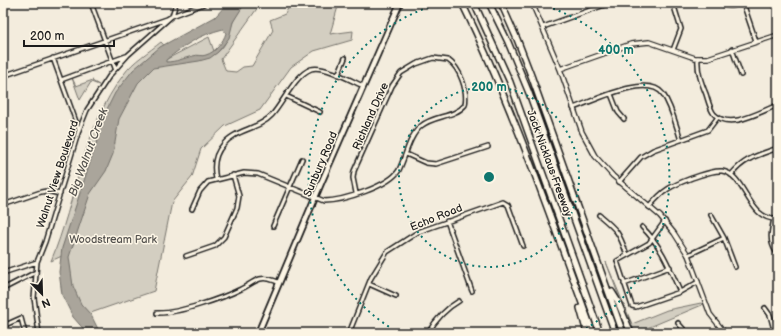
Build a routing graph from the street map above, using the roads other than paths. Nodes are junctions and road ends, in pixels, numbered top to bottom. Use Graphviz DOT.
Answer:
graph roads {
  1 [pos="91,3"];
  2 [pos="176,3"];
  3 [pos="206,3"];
  4 [pos="400,3"];
  5 [pos="462,3"];
  6 [pos="474,3"];
  7 [pos="489,3"];
  8 [pos="500,3"];
  9 [pos="532,3"];
  10 [pos="610,3"];
  11 [pos="673,3"];
  12 [pos="719,3"];
  13 [pos="743,3"];
  14 [pos="172,16"];
  15 [pos="543,27"];
  16 [pos="778,34"];
  17 [pos="105,40"];
  18 [pos="756,41"];
  19 [pos="673,50"];
  20 [pos="732,50"];
  21 [pos="128,55"];
  22 [pos="53,58"];
  23 [pos="345,58"];
  24 [pos="698,58"];
  25 [pos="112,61"];
  26 [pos="115,68"];
  27 [pos="560,69"];
  28 [pos="338,75"];
  29 [pos="741,75"];
  30 [pos="3,76"];
  31 [pos="61,80"];
  32 [pos="363,86"];
  33 [pos="611,94"];
  34 [pos="286,96"];
  35 [pos="778,105"];
  36 [pos="573,108"];
  37 [pos="320,112"];
  38 [pos="718,117"];
  39 [pos="624,119"];
  40 [pos="79,130"];
  41 [pos="681,140"];
  42 [pos="488,147"];
  43 [pos="778,148"];
  44 [pos="406,154"];
  45 [pos="302,159"];
  46 [pos="233,175"];
  47 [pos="731,175"];
  48 [pos="216,179"];
  49 [pos="619,182"];
  50 [pos="290,187"];
  51 [pos="356,193"];
  52 [pos="60,194"];
  53 [pos="315,198"];
  54 [pos="3,205"];
  55 [pos="650,206"];
  56 [pos="192,209"];
  57 [pos="711,214"];
  58 [pos="599,215"];
  59 [pos="774,219"];
  60 [pos="778,219"];
  61 [pos="447,221"];
  62 [pos="665,221"];
  63 [pos="273,226"];
  64 [pos="642,227"];
  65 [pos="653,238"];
  66 [pos="724,238"];
  67 [pos="559,243"];
  68 [pos="522,246"];
  69 [pos="776,252"];
  70 [pos="627,255"];
  71 [pos="688,255"];
  72 [pos="186,256"];
  73 [pos="37,262"];
  74 [pos="670,267"];
  75 [pos="735,267"];
  76 [pos="36,272"];
  77 [pos="3,273"];
  78 [pos="278,282"];
  79 [pos="698,282"];
  80 [pos="369,284"];
  81 [pos="624,284"];
  82 [pos="608,287"];
  83 [pos="3,289"];
  84 [pos="472,291"];
  85 [pos="680,292"];
  86 [pos="396,296"];
  87 [pos="459,301"];
  88 [pos="765,308"];
  89 [pos="157,313"];
  90 [pos="678,323"];
  91 [pos="3,326"];
  92 [pos="623,332"];
  93 [pos="25,333"];
  94 [pos="39,333"];
  95 [pos="258,333"];
  96 [pos="349,333"];
  97 [pos="428,333"];
  98 [pos="587,333"];
  99 [pos="593,333"];
  100 [pos="600,333"];
  101 [pos="615,333"];
  102 [pos="631,333"];
  103 [pos="687,333"];
  104 [pos="725,333"];
  105 [pos="775,333"];
  1 -- 17 [label="street"];
  2 -- 14 [label="street"];
  3 -- 14 [label="street, Walnut View Boulevard"];
  4 -- 32 [label="main road, Sunbury Road"];
  5 -- 67 [label="highway"];
  6 -- 100 [label="highway, Jack Nicklaus Freeway"];
  7 -- 101 [label="highway, Jack Nicklaus Freeway"];
  8 -- 82 [label="highway"];
  9 -- 15 [label="street"];
  10 -- 15 [label="street"];
  11 -- 19 [label="street"];
  12 -- 13 [label="street"];
  13 -- 18 [label="street"];
  14 -- 17 [label="street"];
  14 -- 21 [label="street, Walnut View Boulevard"];
  15 -- 27 [label="street"];
  16 -- 18 [label="street"];
  17 -- 22 [label="street"];
  17 -- 25 [label="street"];
  18 -- 20 [label="street"];
  19 -- 24 [label="street"];
  19 -- 27 [label="street"];
  20 -- 24 [label="street"];
  20 -- 29 [label="street"];
  21 -- 25 [label="street"];
  21 -- 26 [label="street, Walnut View Boulevard"];
  22 -- 30 [label="street"];
  22 -- 31 [label="street"];
  23 -- 28 [label="street"];
  24 -- 38 [label="street"];
  25 -- 26 [label="street"];
  25 -- 31 [label="street"];
  26 -- 40 [label="street, Walnut View Boulevard"];
  27 -- 36 [label="street"];
  28 -- 32 [label="street"];
  28 -- 34 [label="street"];
  31 -- 40 [label="street"];
  32 -- 53 [label="main road, Sunbury Road"];
  33 -- 36 [label="street"];
  33 -- 39 [label="street"];
  33 -- 41 [label="street"];
  34 -- 37 [label="street"];
  34 -- 48 [label="street"];
  35 -- 38 [label="street"];
  36 -- 49 [label="street"];
  38 -- 41 [label="street"];
  40 -- 52 [label="street, Walnut View Boulevard"];
  41 -- 49 [label="street"];
  42 -- 44 [label="street"];
  43 -- 47 [label="street"];
  44 -- 51 [label="street"];
  44 -- 51 [label="street, Richland Drive"];
  45 -- 50 [label="street"];
  46 -- 48 [label="street"];
  46 -- 50 [label="street"];
  46 -- 72 [label="street"];
  47 -- 55 [label="street"];
  47 -- 59 [label="street"];
  48 -- 56 [label="street"];
  49 -- 55 [label="street"];
  50 -- 53 [label="street"];
  50 -- 63 [label="street"];
  51 -- 53 [label="street"];
  52 -- 54 [label="street"];
  52 -- 73 [label="street, Walnut View Boulevard"];
  53 -- 78 [label="main road, Sunbury Road"];
  55 -- 62 [label="street"];
  57 -- 66 [label="street"];
  58 -- 70 [label="street"];
  59 -- 60 [label="street"];
  59 -- 69 [label="street"];
  61 -- 68 [label="street, Echo Road"];
  61 -- 80 [label="street, Echo Road"];
  61 -- 84 [label="street"];
  62 -- 65 [label="street"];
  62 -- 71 [label="street"];
  64 -- 65 [label="street"];
  65 -- 70 [label="street"];
  65 -- 74 [label="street"];
  66 -- 71 [label="street"];
  66 -- 75 [label="street"];
  67 -- 98 [label="highway"];
  67 -- 99 [label="highway"];
  70 -- 81 [label="street"];
  71 -- 79 [label="street"];
  73 -- 76 [label="street, Walnut View Boulevard"];
  73 -- 77 [label="street"];
  74 -- 81 [label="street"];
  74 -- 85 [label="street"];
  76 -- 83 [label="street"];
  76 -- 94 [label="street, Walnut View Boulevard"];
  78 -- 89 [label="street"];
  78 -- 95 [label="main road, Sunbury Road"];
  79 -- 85 [label="street"];
  79 -- 104 [label="street"];
  80 -- 86 [label="street"];
  80 -- 96 [label="street, Echo Road"];
  81 -- 85 [label="street"];
  82 -- 92 [label="highway"];
  82 -- 102 [label="highway"];
  87 -- 97 [label="street"];
  88 -- 105 [label="street"];
  90 -- 103 [label="street"];
  91 -- 93 [label="street"];
}
